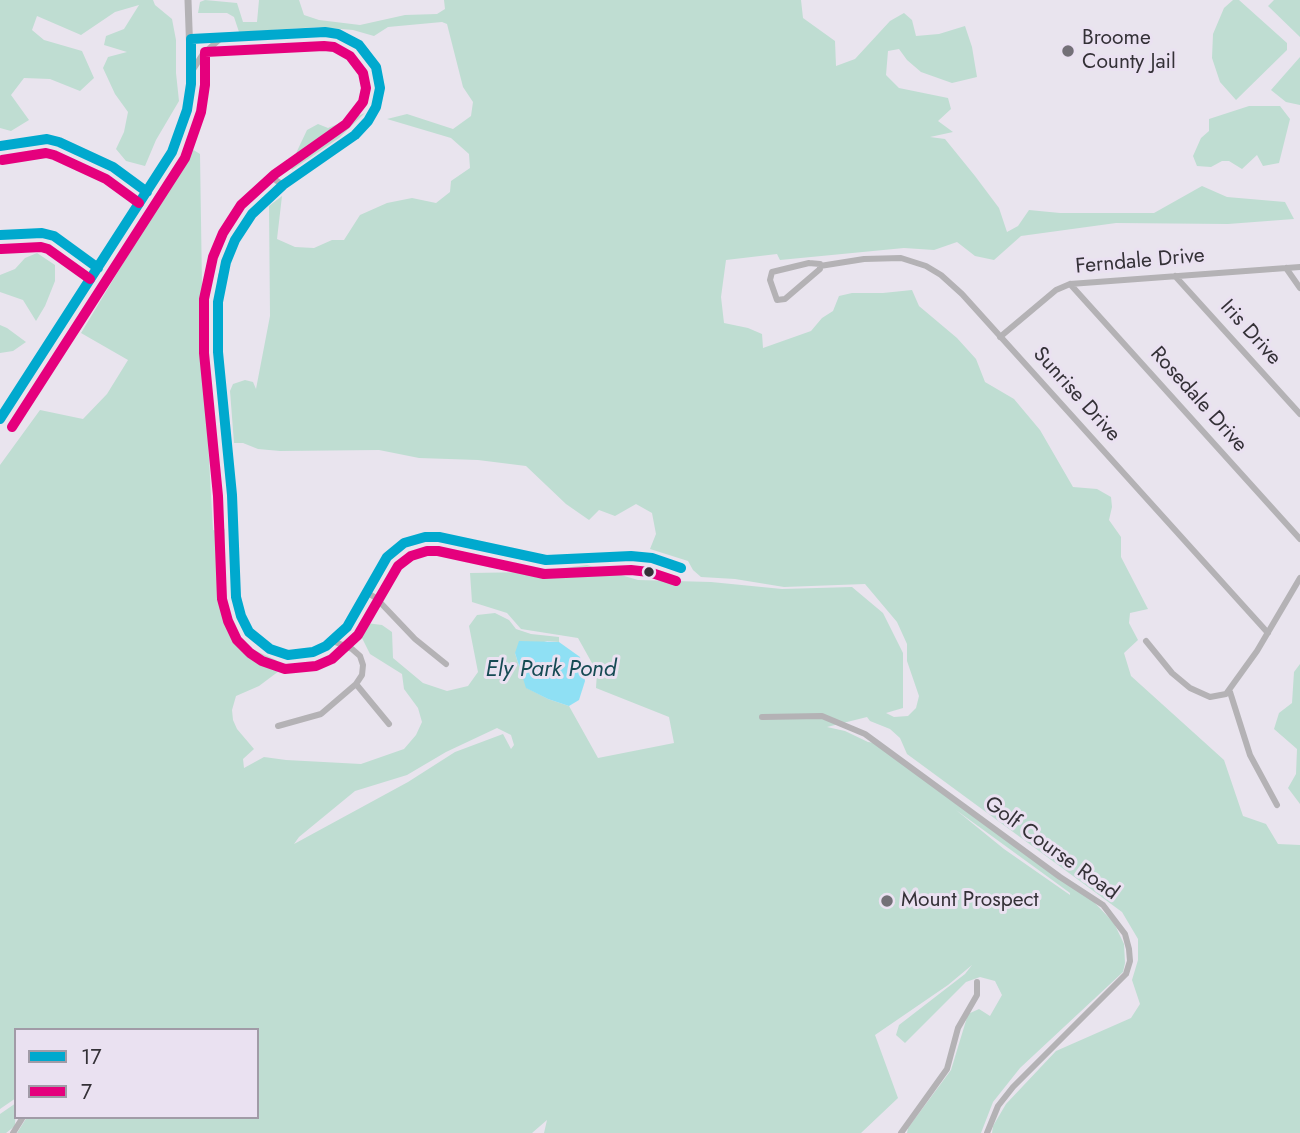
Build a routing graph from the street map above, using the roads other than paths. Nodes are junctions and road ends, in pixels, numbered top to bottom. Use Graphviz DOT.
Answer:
graph roads {
  1 [pos="188,0"];
  2 [pos="222,38"];
  3 [pos="191,39"];
  4 [pos="192,71"];
  5 [pos="271,177"];
  6 [pos="283,185"];
  7 [pos="820,266"];
  8 [pos="1300,267"];
  9 [pos="1286,268"];
  10 [pos="1175,276"];
  11 [pos="1070,284"];
  12 [pos="1300,288"];
  13 [pos="1000,337"];
  14 [pos="1,413"];
  15 [pos="1300,414"];
  16 [pos="1300,539"];
  17 [pos="681,568"];
  18 [pos="1300,578"];
  19 [pos="366,592"];
  20 [pos="1268,633"];
  21 [pos="333,641"];
  22 [pos="1146,641"];
  23 [pos="446,664"];
  24 [pos="356,684"];
  25 [pos="1230,692"];
  26 [pos="762,717"];
  27 [pos="389,724"];
  28 [pos="278,726"];
  29 [pos="1277,805"];
  30 [pos="977,982"];
  31 [pos="901,1133"];
  32 [pos="987,1133"];
  1 -- 3 [label="street"];
  2 -- 3 [label="street"];
  2 -- 4 [label="street"];
  2 -- 6 [label="street"];
  3 -- 4 [label="street"];
  4 -- 14 [label="street"];
  5 -- 6 [label="street"];
  6 -- 21 [label="street"];
  7 -- 7 [label="street, Sunrise Drive"];
  7 -- 13 [label="street, Sunrise Drive"];
  8 -- 9 [label="street, Ferndale Drive"];
  9 -- 10 [label="street, Ferndale Drive"];
  9 -- 12 [label="street"];
  10 -- 11 [label="street, Ferndale Drive"];
  10 -- 15 [label="street, Iris Drive"];
  11 -- 13 [label="street, Ferndale Drive"];
  11 -- 16 [label="street, Rosedale Drive"];
  13 -- 20 [label="street, Sunrise Drive"];
  17 -- 19 [label="street"];
  18 -- 20 [label="street"];
  19 -- 21 [label="street"];
  19 -- 23 [label="street"];
  20 -- 25 [label="street"];
  21 -- 24 [label="street"];
  22 -- 25 [label="street"];
  24 -- 27 [label="street"];
  24 -- 28 [label="street"];
  25 -- 29 [label="street"];
  26 -- 32 [label="street, Golf Course Road"];
  30 -- 31 [label="street"];
}
